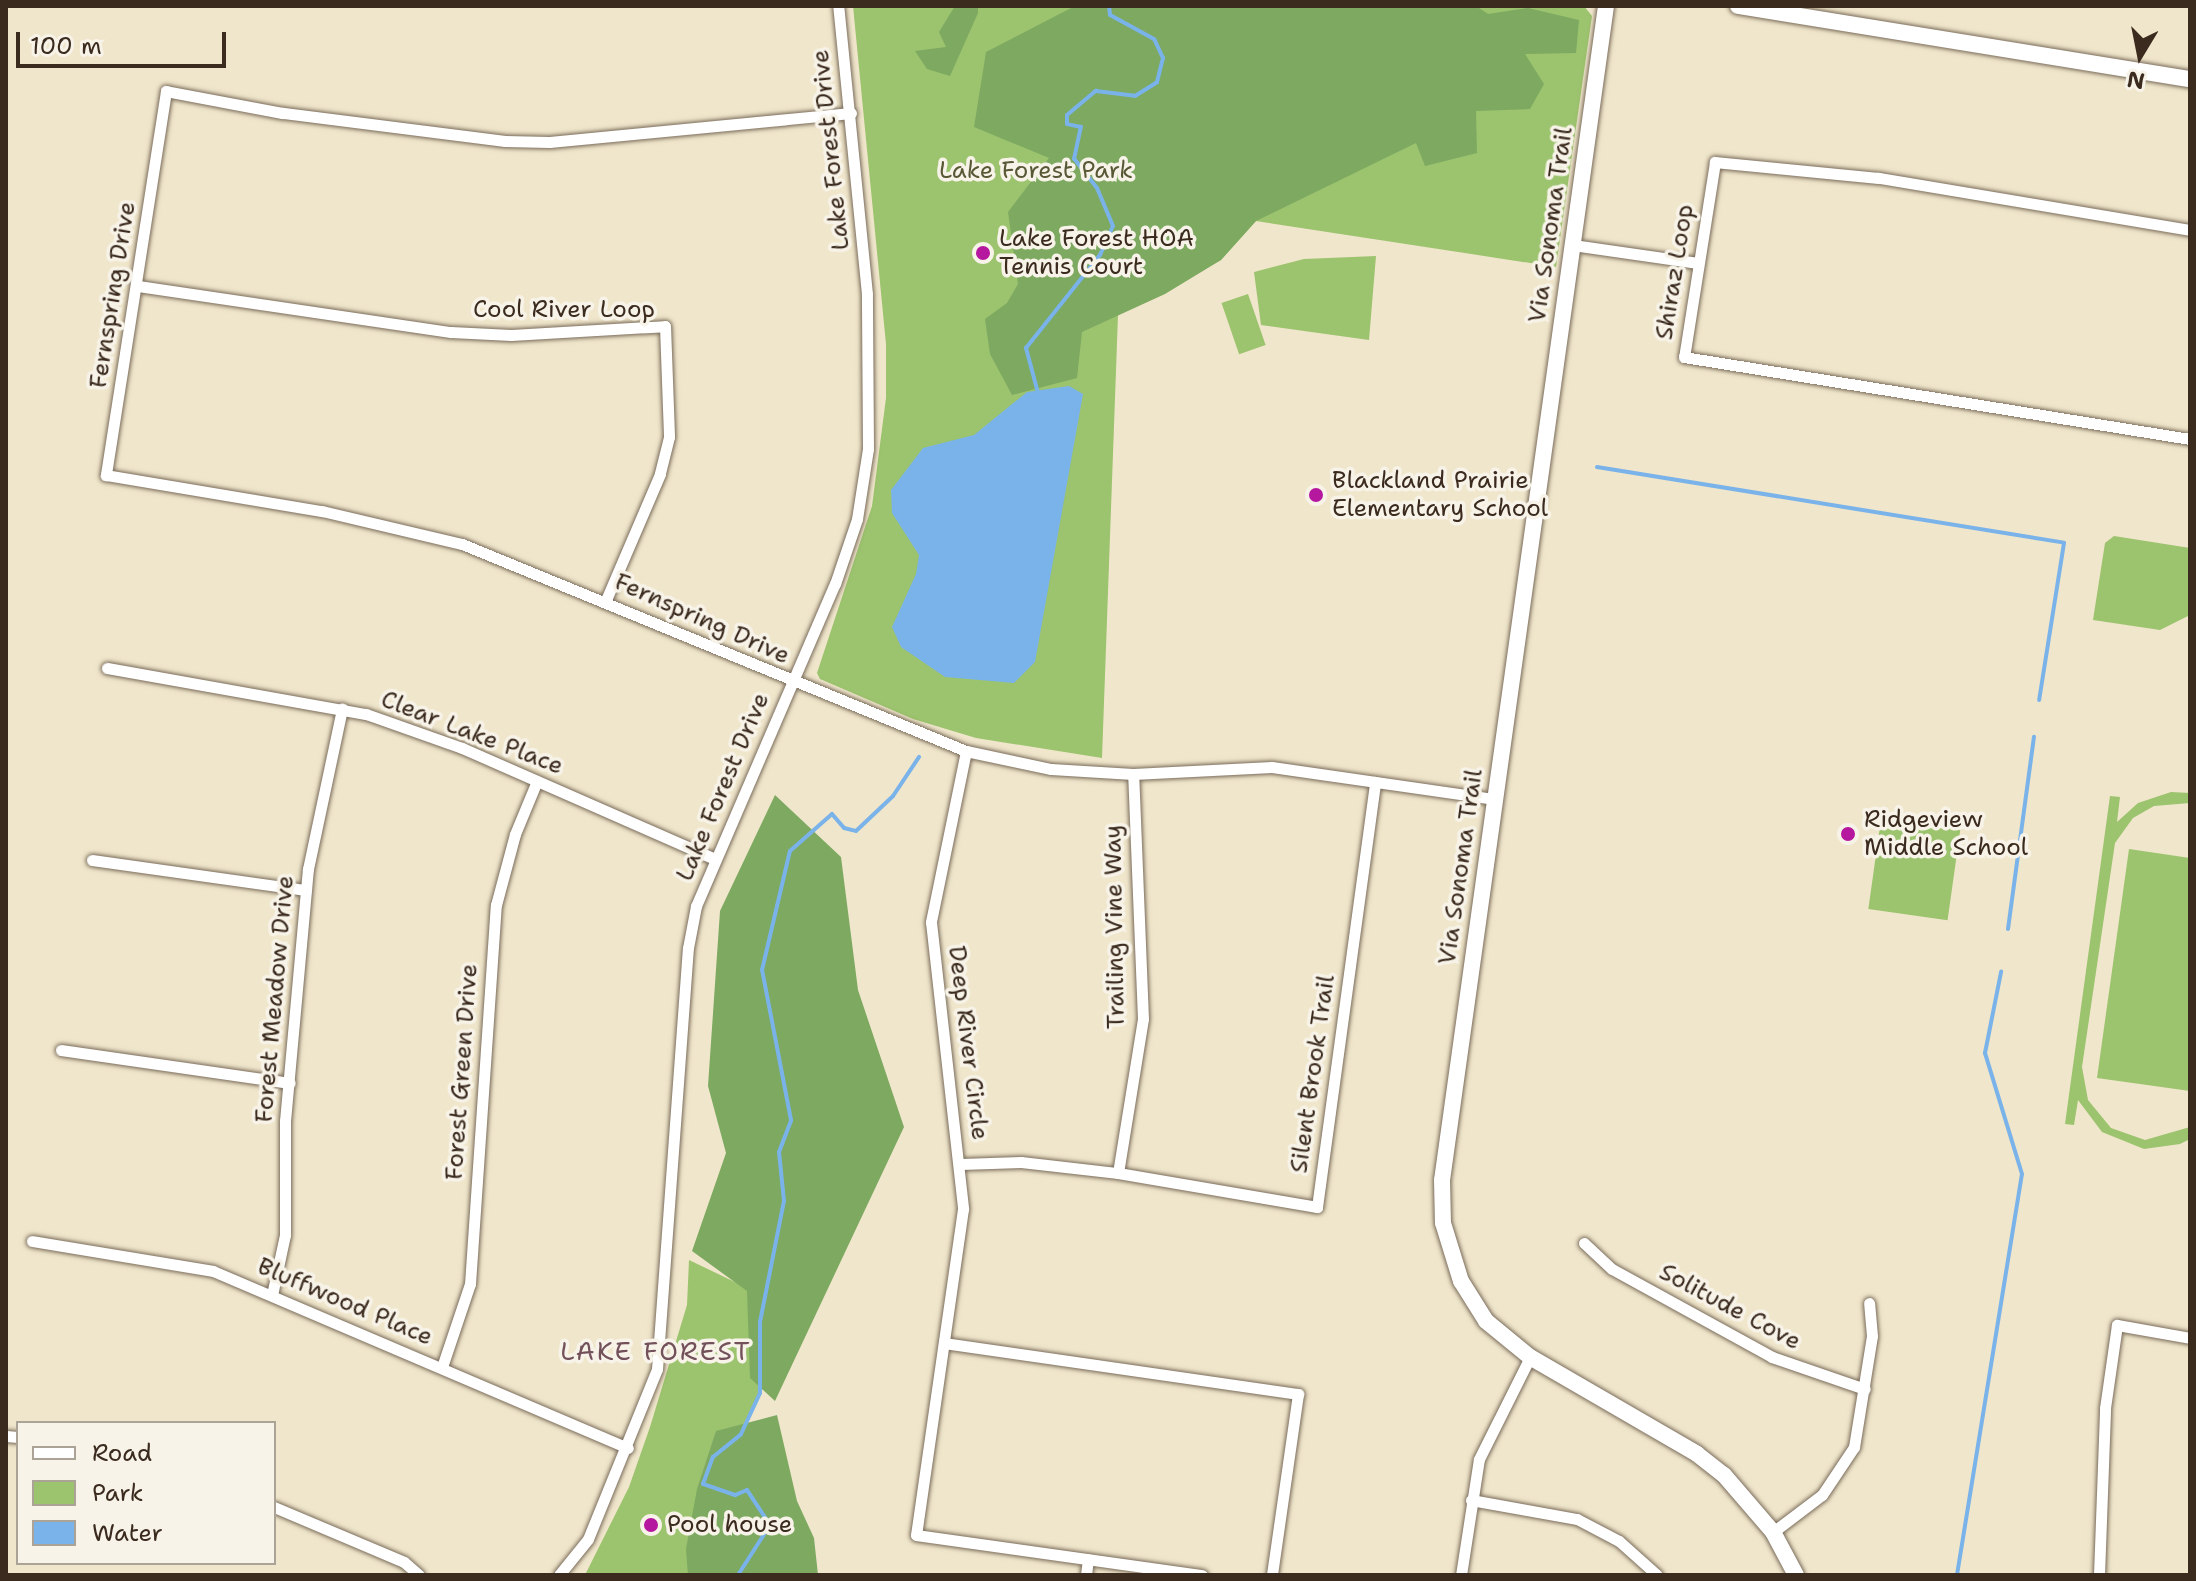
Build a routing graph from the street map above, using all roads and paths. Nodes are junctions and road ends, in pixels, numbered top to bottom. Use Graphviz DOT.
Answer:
graph roads {
  1 [pos="838,6"];
  2 [pos="1606,6"];
  3 [pos="1738,6"];
  4 [pos="2190,79"];
  5 [pos="851,113"];
  6 [pos="2190,230"];
  7 [pos="1573,245"];
  8 [pos="1698,263"];
  9 [pos="138,286"];
  10 [pos="2190,439"];
  11 [pos="606,600"];
  12 [pos="107,668"];
  13 [pos="792,683"];
  14 [pos="342,709"];
  15 [pos="966,751"];
  16 [pos="1133,774"];
  17 [pos="537,781"];
  18 [pos="1375,782"];
  19 [pos="1495,799"];
  20 [pos="715,859"];
  21 [pos="92,860"];
  22 [pos="306,890"];
  23 [pos="61,1050"];
  24 [pos="290,1083"];
  25 [pos="961,1164"];
  26 [pos="1118,1173"];
  27 [pos="32,1241"];
  28 [pos="1584,1243"];
  29 [pos="272,1295"];
  30 [pos="1869,1303"];
  31 [pos="2190,1338"];
  32 [pos="944,1343"];
  33 [pos="1530,1357"];
  34 [pos="442,1367"];
  35 [pos="1865,1389"];
  36 [pos="628,1448"];
  37 [pos="1471,1500"];
  38 [pos="276,1508"];
  39 [pos="1773,1532"];
  40 [pos="1088,1559"];
  41 [pos="419,1575"];
  42 [pos="559,1575"];
  43 [pos="1086,1575"];
  44 [pos="1202,1575"];
  45 [pos="1272,1575"];
  46 [pos="1461,1575"];
  47 [pos="1657,1575"];
  48 [pos="1796,1575"];
  49 [pos="2099,1575"];
  1 -- 5 [label="street, Lake Forest Drive"];
  2 -- 7 [label="street, Via Sonoma Trail"];
  3 -- 4 [label="street"];
  5 -- 9 [label="street, Fernspring Drive"];
  5 -- 13 [label="street, Lake Forest Drive"];
  6 -- 8 [label="street, Shiraz Loop"];
  7 -- 8 [label="street"];
  7 -- 19 [label="street, Via Sonoma Trail"];
  8 -- 10 [label="street, Shiraz Loop"];
  9 -- 11 [label="street, Fernspring Drive"];
  9 -- 11 [label="street, Cool River Loop"];
  11 -- 13 [label="street, Fernspring Drive"];
  12 -- 14 [label="street, Clear Lake Place"];
  13 -- 15 [label="street, Fernspring Drive"];
  13 -- 20 [label="street, Lake Forest Drive"];
  14 -- 17 [label="street, Clear Lake Place"];
  14 -- 22 [label="street, Forest Meadow Drive"];
  15 -- 16 [label="street, Fernspring Drive"];
  15 -- 25 [label="street, Deep River Circle"];
  16 -- 18 [label="street, Fernspring Drive"];
  16 -- 26 [label="street, Trailing Vine Way"];
  17 -- 20 [label="street, Clear Lake Place"];
  17 -- 34 [label="street, Forest Green Drive"];
  18 -- 19 [label="street, Fernspring Drive"];
  18 -- 26 [label="street, Silent Brook Trail"];
  19 -- 33 [label="street, Via Sonoma Trail"];
  20 -- 36 [label="street, Lake Forest Drive"];
  21 -- 22 [label="street"];
  22 -- 24 [label="street, Forest Meadow Drive"];
  23 -- 24 [label="street"];
  24 -- 29 [label="street, Forest Meadow Drive"];
  25 -- 26 [label="street, Silent Brook Trail"];
  25 -- 32 [label="street, Deep River Circle"];
  27 -- 29 [label="street, Bluffwood Place"];
  28 -- 35 [label="street, Solitude Cove"];
  29 -- 34 [label="street, Bluffwood Place"];
  30 -- 35 [label="street"];
  31 -- 49 [label="street"];
  32 -- 40 [label="street, Deep River Circle"];
  32 -- 45 [label="street"];
  33 -- 37 [label="street"];
  33 -- 39 [label="street, Via Sonoma Trail"];
  34 -- 36 [label="street, Bluffwood Place"];
  35 -- 39 [label="street"];
  36 -- 42 [label="street, Lake Forest Drive"];
  37 -- 46 [label="street"];
  37 -- 47 [label="street"];
  38 -- 41 [label="street"];
  39 -- 48 [label="street, Via Sonoma Trail"];
  40 -- 43 [label="street"];
  40 -- 44 [label="street, Deep River Circle"];
}
